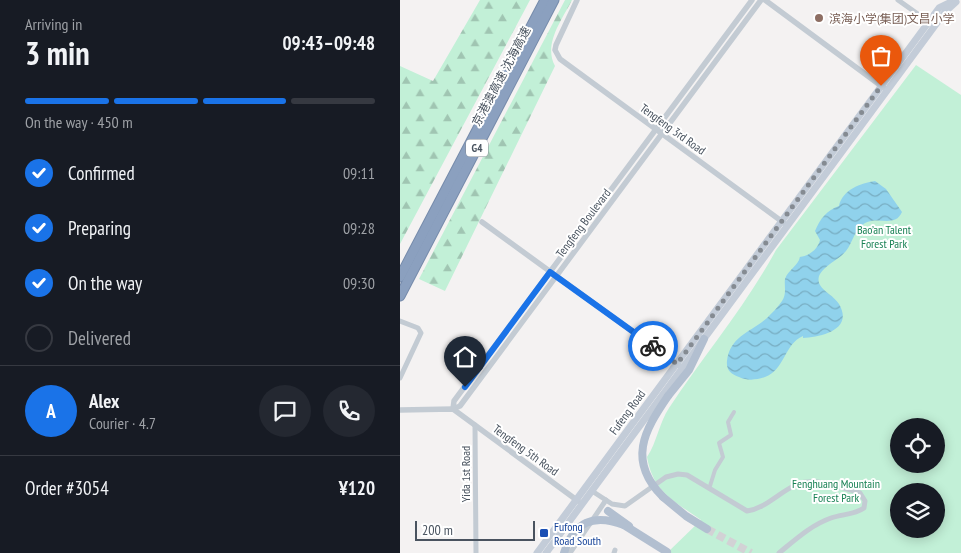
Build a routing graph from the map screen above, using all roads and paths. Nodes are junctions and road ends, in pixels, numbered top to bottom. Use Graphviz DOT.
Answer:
graph roads {
  1 [pos="545,0"];
  2 [pos="554,0"];
  3 [pos="577,0"];
  4 [pos="752,0"];
  5 [pos="763,0"];
  6 [pos="898,0"];
  7 [pos="955,0"];
  8 [pos="959,0"];
  9 [pos="929,22"];
  10 [pos="884,88"];
  11 [pos="656,130"];
  12 [pos="662,134"];
  13 [pos="482,222"];
  14 [pos="784,224"];
  15 [pos="550,272"];
  16 [pos="556,276"];
  17 [pos="400,277"];
  18 [pos="743,279"];
  19 [pos="400,296"];
  20 [pos="400,321"];
  21 [pos="704,339"];
  22 [pos="680,366"];
  23 [pos="400,378"];
  24 [pos="453,409"];
  25 [pos="400,410"];
  26 [pos="734,412"];
  27 [pos="475,425"];
  28 [pos="710,486"];
  29 [pos="592,491"];
  30 [pos="606,500"];
  31 [pos="580,502"];
  32 [pos="608,511"];
  33 [pos="634,529"];
  34 [pos="707,529"];
  35 [pos="667,552"];
  36 [pos="476,553"];
  37 [pos="537,553"];
  38 [pos="546,553"];
  39 [pos="564,553"];
  40 [pos="570,553"];
  41 [pos="779,553"];
  1 -- 17 [label="highway, 京港澳高速 沈海高速 / G4"];
  2 -- 19 [label="highway, 京港澳高速 沈海高速 / G4"];
  3 -- 11 [label="street, Tengfeng 3rd Road"];
  4 -- 11 [label="street, Tengfeng Boulevard"];
  5 -- 10 [label="street"];
  5 -- 12 [label="street, Tengfeng Boulevard"];
  6 -- 9 [label="street"];
  7 -- 9 [label="main road, Fufeng Road"];
  8 -- 10 [label="main road, Fufeng Road"];
  9 -- 10 [label="main road, Fufeng Road"];
  10 -- 14 [label="main road, Fufeng Road"];
  11 -- 12 [label="street, Tengfeng 3rd Road"];
  11 -- 15 [label="street, Tengfeng Boulevard"];
  12 -- 14 [label="street, Tengfeng 3rd Road"];
  12 -- 16 [label="street, Tengfeng Boulevard"];
  13 -- 15 [label="street"];
  14 -- 18 [label="main road, Fufeng Road"];
  15 -- 16 [label="street"];
  15 -- 24 [label="street, Tengfeng Boulevard"];
  16 -- 22 [label="street"];
  16 -- 24 [label="street, Tengfeng Boulevard"];
  18 -- 21 [label="main road, Fufeng Road"];
  18 -- 22 [label="main road, Fufeng Road"];
  20 -- 23 [label="street"];
  21 -- 22 [label="main road, Fufeng Road"];
  21 -- 34 [label="main road, bridge"];
  22 -- 29 [label="main road, Fufeng Road"];
  22 -- 31 [label="main road, Fufeng Road"];
  24 -- 25 [label="street"];
  24 -- 27 [label="street, Tengfeng 5th Road"];
  26 -- 28 [label="street"];
  27 -- 31 [label="street, Tengfeng 5th Road"];
  27 -- 36 [label="street, Yida 1st Road"];
  29 -- 30 [label="street"];
  29 -- 31 [label="main road, Fufeng Road"];
  30 -- 40 [label="street"];
  30 -- 41 [label="street"];
  31 -- 37 [label="main road, Fufeng Road"];
  31 -- 38 [label="main road, Fufeng Road"];
  32 -- 33 [label="main road"];
  33 -- 35 [label="main road"];
  33 -- 39 [label="main road, bridge"];
}
